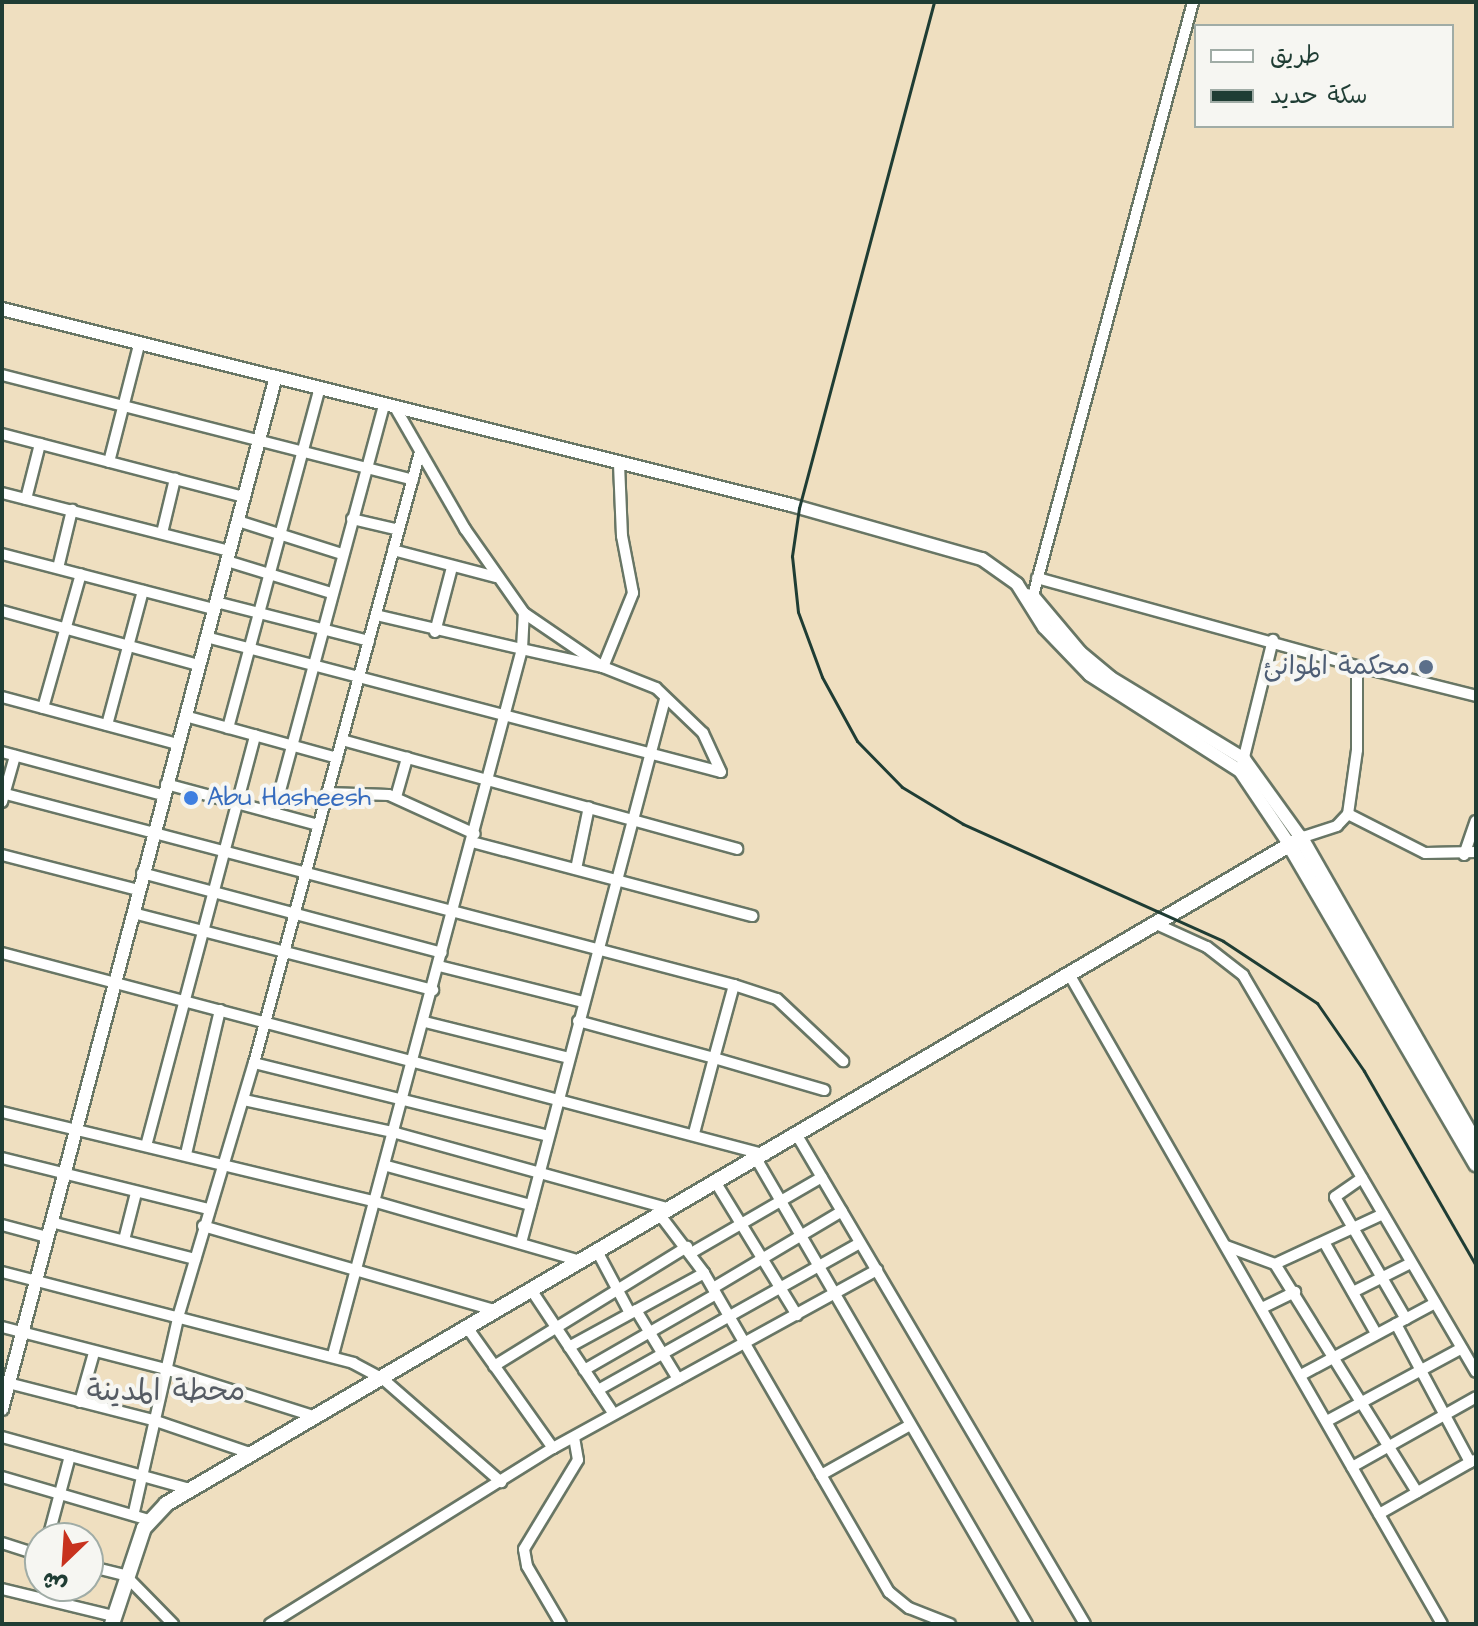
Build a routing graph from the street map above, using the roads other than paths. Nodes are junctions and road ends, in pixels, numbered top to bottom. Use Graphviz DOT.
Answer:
graph roads {
  1 [pos="1193,2"];
  2 [pos="2,309"];
  3 [pos="139,345"];
  4 [pos="2,375"];
  5 [pos="275,380"];
  6 [pos="319,390"];
  7 [pos="123,406"];
  8 [pos="390,407"];
  9 [pos="2,434"];
  10 [pos="259,439"];
  11 [pos="40,444"];
  12 [pos="304,450"];
  13 [pos="420,452"];
  14 [pos="109,462"];
  15 [pos="619,464"];
  16 [pos="366,467"];
  17 [pos="175,479"];
  18 [pos="413,480"];
  19 [pos="2,493"];
  20 [pos="244,497"];
  21 [pos="26,499"];
  22 [pos="72,510"];
  23 [pos="352,519"];
  24 [pos="238,521"];
  25 [pos="399,530"];
  26 [pos="162,533"];
  27 [pos="280,535"];
  28 [pos="393,550"];
  29 [pos="2,554"];
  30 [pos="342,554"];
  31 [pos="228,556"];
  32 [pos="452,567"];
  33 [pos="58,568"];
  34 [pos="81,574"];
  35 [pos="270,574"];
  36 [pos="496,577"];
  37 [pos="1037,578"];
  38 [pos="143,591"];
  39 [pos="331,593"];
  40 [pos="1029,595"];
  41 [pos="214,606"];
  42 [pos="2,611"];
  43 [pos="260,612"];
  44 [pos="524,613"];
  45 [pos="376,615"];
  46 [pos="322,628"];
  47 [pos="66,629"];
  48 [pos="435,632"];
  49 [pos="206,637"];
  50 [pos="1273,640"];
  51 [pos="369,641"];
  52 [pos="130,647"];
  53 [pos="249,648"];
  54 [pos="522,649"];
  55 [pos="198,665"];
  56 [pos="312,665"];
  57 [pos="1357,666"];
  58 [pos="603,667"];
  59 [pos="360,678"];
  60 [pos="1476,696"];
  61 [pos="2,697"];
  62 [pos="665,699"];
  63 [pos="43,708"];
  64 [pos="185,716"];
  65 [pos="503,718"];
  66 [pos="107,725"];
  67 [pos="228,728"];
  68 [pos="255,735"];
  69 [pos="342,740"];
  70 [pos="177,744"];
  71 [pos="292,745"];
  72 [pos="2,752"];
  73 [pos="648,755"];
  74 [pos="15,756"];
  75 [pos="337,758"];
  76 [pos="407,758"];
  77 [pos="1242,765"];
  78 [pos="489,781"];
  79 [pos="164,790"];
  80 [pos="327,793"];
  81 [pos="3,796"];
  82 [pos="396,797"];
  83 [pos="237,803"];
  84 [pos="589,807"];
  85 [pos="274,813"];
  86 [pos="1348,814"];
  87 [pos="631,819"];
  88 [pos="1476,821"];
  89 [pos="318,825"];
  90 [pos="153,831"];
  91 [pos="474,838"];
  92 [pos="1295,841"];
  93 [pos="224,849"];
  94 [pos="737,849"];
  95 [pos="1470,854"];
  96 [pos="2,855"];
  97 [pos="576,869"];
  98 [pos="306,871"];
  99 [pos="142,873"];
  100 [pos="615,880"];
  101 [pos="138,890"];
  102 [pos="213,893"];
  103 [pos="453,911"];
  104 [pos="133,913"];
  105 [pos="294,915"];
  106 [pos="752,916"];
  107 [pos="1152,922"];
  108 [pos="202,930"];
  109 [pos="597,947"];
  110 [pos="284,951"];
  111 [pos="2,953"];
  112 [pos="442,953"];
  113 [pos="439,966"];
  114 [pos="1069,974"];
  115 [pos="114,983"];
  116 [pos="734,985"];
  117 [pos="433,990"];
  118 [pos="183,1000"];
  119 [pos="583,1002"];
  120 [pos="220,1010"];
  121 [pos="264,1021"];
  122 [pos="578,1021"];
  123 [pos="425,1022"];
  124 [pos="569,1058"];
  125 [pos="714,1058"];
  126 [pos="415,1059"];
  127 [pos="843,1061"];
  128 [pos="254,1063"];
  129 [pos="824,1090"];
  130 [pos="558,1096"];
  131 [pos="405,1099"];
  132 [pos="244,1100"];
  133 [pos="2,1112"];
  134 [pos="1465,1124"];
  135 [pos="76,1130"];
  136 [pos="396,1133"];
  137 [pos="694,1133"];
  138 [pos="548,1136"];
  139 [pos="798,1137"];
  140 [pos="1476,1143"];
  141 [pos="146,1146"];
  142 [pos="186,1154"];
  143 [pos="2,1158"];
  144 [pos="762,1158"];
  145 [pos="225,1163"];
  146 [pos="1476,1164"];
  147 [pos="387,1166"];
  148 [pos="539,1170"];
  149 [pos="64,1174"];
  150 [pos="822,1177"];
  151 [pos="1362,1178"];
  152 [pos="716,1183"];
  153 [pos="136,1193"];
  154 [pos="780,1201"];
  155 [pos="376,1202"];
  156 [pos="531,1205"];
  157 [pos="208,1209"];
  158 [pos="842,1211"];
  159 [pos="665,1212"];
  160 [pos="1383,1214"];
  161 [pos="51,1222"];
  162 [pos="740,1224"];
  163 [pos="2,1225"];
  164 [pos="203,1226"];
  165 [pos="1352,1228"];
  166 [pos="800,1236"];
  167 [pos="47,1237"];
  168 [pos="124,1240"];
  169 [pos="1324,1242"];
  170 [pos="521,1243"];
  171 [pos="860,1243"];
  172 [pos="1226,1246"];
  173 [pos="689,1250"];
  174 [pos="597,1251"];
  175 [pos="195,1259"];
  176 [pos="763,1259"];
  177 [pos="580,1261"];
  178 [pos="1411,1263"];
  179 [pos="1275,1264"];
  180 [pos="818,1267"];
  181 [pos="877,1270"];
  182 [pos="358,1271"];
  183 [pos="2,1272"];
  184 [pos="704,1273"];
  185 [pos="1382,1277"];
  186 [pos="36,1280"];
  187 [pos="618,1288"];
  188 [pos="781,1288"];
  189 [pos="532,1291"];
  190 [pos="714,1291"];
  191 [pos="1295,1292"];
  192 [pos="1353,1292"];
  193 [pos="833,1294"];
  194 [pos="1435,1303"];
  195 [pos="1262,1308"];
  196 [pos="633,1311"];
  197 [pos="499,1312"];
  198 [pos="179,1314"];
  199 [pos="797,1315"];
  200 [pos="730,1318"];
  201 [pos="1401,1322"];
  202 [pos="2,1327"];
  203 [pos="556,1327"];
  204 [pos="469,1330"];
  205 [pos="22,1332"];
  206 [pos="649,1332"];
  207 [pos="1376,1333"];
  208 [pos="745,1344"];
  209 [pos="569,1347"];
  210 [pos="1462,1348"];
  211 [pos="94,1353"];
  212 [pos="333,1355"];
  213 [pos="664,1355"];
  214 [pos="1333,1355"];
  215 [pos="494,1366"];
  216 [pos="7,1368"];
  217 [pos="165,1369"];
  218 [pos="584,1370"];
  219 [pos="1421,1370"];
  220 [pos="1476,1372"];
  221 [pos="1301,1375"];
  222 [pos="383,1379"];
  223 [pos="678,1379"];
  224 [pos="8,1383"];
  225 [pos="598,1390"];
  226 [pos="1476,1397"];
  227 [pos="80,1402"];
  228 [pos="1362,1403"];
  229 [pos="2,1409"];
  230 [pos="613,1413"];
  231 [pos="1446,1414"];
  232 [pos="316,1417"];
  233 [pos="153,1420"];
  234 [pos="1327,1421"];
  235 [pos="910,1425"];
  236 [pos="2,1437"];
  237 [pos="574,1438"];
  238 [pos="1391,1445"];
  239 [pos="553,1448"];
  240 [pos="253,1454"];
  241 [pos="70,1456"];
  242 [pos="1473,1461"];
  243 [pos="1352,1467"];
  244 [pos="140,1472"];
  245 [pos="821,1475"];
  246 [pos="2,1477"];
  247 [pos="501,1482"];
  248 [pos="190,1489"];
  249 [pos="1417,1492"];
  250 [pos="59,1493"];
  251 [pos="134,1512"];
  252 [pos="1379,1514"];
  253 [pos="149,1520"];
  254 [pos="52,1522"];
  255 [pos="2,1543"];
  256 [pos="24,1550"];
  257 [pos="104,1570"];
  258 [pos="125,1575"];
  259 [pos="2,1589"];
  260 [pos="113,1620"];
  261 [pos="173,1624"];
  262 [pos="270,1624"];
  263 [pos="561,1624"];
  264 [pos="950,1624"];
  265 [pos="1027,1624"];
  266 [pos="1085,1624"];
  267 [pos="1442,1624"];
  1 -- 37 [label="street"];
  2 -- 3 [label="street"];
  3 -- 5 [label="street"];
  3 -- 7 [label="street"];
  4 -- 7 [label="street"];
  5 -- 6 [label="street"];
  5 -- 10 [label="street"];
  6 -- 8 [label="street"];
  6 -- 12 [label="street"];
  7 -- 10 [label="street"];
  7 -- 14 [label="street"];
  8 -- 13 [label="street"];
  8 -- 15 [label="street"];
  8 -- 16 [label="street"];
  9 -- 11 [label="street"];
  10 -- 12 [label="street"];
  10 -- 20 [label="street"];
  11 -- 14 [label="street"];
  11 -- 21 [label="street"];
  12 -- 16 [label="street"];
  12 -- 27 [label="street"];
  13 -- 18 [label="street"];
  13 -- 36 [label="street"];
  14 -- 17 [label="street"];
  15 -- 40 [label="street"];
  15 -- 58 [label="street"];
  16 -- 18 [label="street"];
  16 -- 23 [label="street"];
  17 -- 20 [label="street"];
  17 -- 26 [label="street"];
  18 -- 25 [label="street"];
  19 -- 21 [label="street"];
  20 -- 24 [label="street"];
  21 -- 22 [label="street"];
  22 -- 26 [label="street"];
  22 -- 33 [label="street"];
  23 -- 25 [label="street"];
  23 -- 30 [label="street"];
  24 -- 27 [label="street"];
  24 -- 31 [label="street"];
  25 -- 28 [label="street"];
  26 -- 31 [label="street"];
  27 -- 30 [label="street"];
  27 -- 35 [label="street"];
  28 -- 32 [label="street"];
  28 -- 45 [label="street"];
  29 -- 33 [label="street"];
  30 -- 39 [label="street"];
  31 -- 35 [label="street"];
  31 -- 41 [label="street"];
  32 -- 36 [label="street"];
  32 -- 48 [label="street"];
  33 -- 34 [label="street"];
  34 -- 38 [label="street"];
  34 -- 47 [label="street"];
  35 -- 39 [label="street"];
  35 -- 43 [label="street"];
  36 -- 44 [label="street"];
  37 -- 40 [label="street"];
  37 -- 50 [label="street"];
  38 -- 41 [label="street"];
  38 -- 52 [label="street"];
  39 -- 46 [label="street"];
  40 -- 77 [label="street"];
  41 -- 43 [label="street"];
  41 -- 49 [label="street"];
  42 -- 47 [label="street"];
  43 -- 46 [label="street"];
  43 -- 53 [label="street"];
  44 -- 54 [label="street"];
  44 -- 58 [label="street"];
  45 -- 48 [label="street"];
  45 -- 51 [label="street"];
  46 -- 51 [label="street"];
  46 -- 56 [label="street"];
  47 -- 52 [label="street"];
  47 -- 63 [label="street"];
  48 -- 54 [label="street"];
  49 -- 53 [label="street"];
  49 -- 55 [label="street"];
  50 -- 57 [label="street"];
  50 -- 77 [label="street"];
  51 -- 59 [label="street"];
  52 -- 55 [label="street"];
  52 -- 66 [label="street"];
  53 -- 56 [label="street"];
  53 -- 67 [label="street"];
  54 -- 58 [label="street"];
  54 -- 65 [label="street"];
  55 -- 64 [label="street"];
  56 -- 59 [label="street"];
  56 -- 71 [label="street"];
  57 -- 60 [label="street"];
  57 -- 86 [label="street"];
  58 -- 62 [label="street"];
  59 -- 65 [label="street"];
  59 -- 69 [label="street"];
  61 -- 63 [label="street"];
  62 -- 73 [label="street"];
  62 -- 73 [label="street"];
  63 -- 66 [label="street"];
  64 -- 67 [label="street"];
  64 -- 70 [label="street"];
  65 -- 73 [label="street"];
  65 -- 78 [label="street"];
  66 -- 70 [label="street"];
  67 -- 68 [label="street"];
  68 -- 71 [label="street"];
  68 -- 83 [label="street"];
  69 -- 75 [label="street"];
  69 -- 76 [label="street"];
  70 -- 79 [label="street"];
  71 -- 75 [label="street"];
  71 -- 85 [label="street"];
  72 -- 74 [label="street"];
  73 -- 87 [label="street"];
  74 -- 79 [label="street"];
  74 -- 81 [label="street"];
  75 -- 80 [label="street"];
  76 -- 78 [label="street"];
  76 -- 82 [label="street"];
  77 -- 92 [label="street"];
  78 -- 84 [label="street"];
  78 -- 91 [label="street"];
  79 -- 83 [label="street"];
  79 -- 90 [label="street"];
  80 -- 82 [label="street"];
  80 -- 89 [label="street"];
  81 -- 90 [label="street"];
  82 -- 91 [label="street"];
  83 -- 85 [label="street"];
  83 -- 93 [label="street"];
  84 -- 87 [label="street"];
  84 -- 97 [label="street"];
  85 -- 89 [label="street"];
  86 -- 92 [label="street"];
  86 -- 95 [label="street"];
  87 -- 94 [label="street"];
  87 -- 100 [label="street"];
  88 -- 95 [label="street"];
  89 -- 98 [label="street"];
  90 -- 93 [label="street"];
  90 -- 99 [label="street"];
  91 -- 97 [label="street"];
  91 -- 103 [label="street"];
  92 -- 107 [label="main road"];
  92 -- 134 [label="main road"];
  93 -- 98 [label="street"];
  93 -- 102 [label="street"];
  96 -- 101 [label="street"];
  97 -- 100 [label="street"];
  98 -- 103 [label="street"];
  98 -- 105 [label="street"];
  99 -- 101 [label="street"];
  99 -- 102 [label="street"];
  100 -- 106 [label="street"];
  100 -- 109 [label="street"];
  101 -- 104 [label="street"];
  102 -- 105 [label="street"];
  102 -- 108 [label="street"];
  103 -- 109 [label="street"];
  103 -- 112 [label="street"];
  104 -- 108 [label="street"];
  104 -- 115 [label="street"];
  105 -- 110 [label="street"];
  105 -- 112 [label="street"];
  107 -- 114 [label="main road"];
  107 -- 151 [label="street"];
  108 -- 110 [label="street"];
  108 -- 118 [label="street"];
  109 -- 116 [label="street"];
  109 -- 119 [label="street"];
  110 -- 117 [label="street"];
  110 -- 121 [label="street"];
  111 -- 115 [label="street"];
  112 -- 113 [label="street"];
  113 -- 117 [label="street"];
  113 -- 119 [label="street"];
  114 -- 139 [label="main road"];
  114 -- 172 [label="street"];
  115 -- 118 [label="street"];
  115 -- 135 [label="street"];
  116 -- 125 [label="street"];
  116 -- 127 [label="street"];
  117 -- 123 [label="street"];
  118 -- 120 [label="street"];
  118 -- 141 [label="street"];
  119 -- 122 [label="street"];
  120 -- 121 [label="street"];
  120 -- 142 [label="street"];
  121 -- 126 [label="street"];
  121 -- 128 [label="street"];
  122 -- 124 [label="street"];
  122 -- 125 [label="street"];
  123 -- 124 [label="street"];
  123 -- 126 [label="street"];
  124 -- 130 [label="street"];
  125 -- 129 [label="street"];
  125 -- 137 [label="street"];
  126 -- 130 [label="street"];
  126 -- 131 [label="street"];
  128 -- 131 [label="street"];
  128 -- 132 [label="street"];
  130 -- 137 [label="street"];
  130 -- 138 [label="street"];
  131 -- 136 [label="street"];
  131 -- 138 [label="street"];
  132 -- 136 [label="street"];
  132 -- 145 [label="street"];
  133 -- 135 [label="street"];
  134 -- 140 [label="main road"];
  134 -- 146 [label="main road"];
  135 -- 141 [label="street"];
  135 -- 149 [label="street"];
  136 -- 147 [label="street"];
  136 -- 148 [label="street"];
  137 -- 144 [label="street"];
  138 -- 148 [label="street"];
  139 -- 144 [label="main road"];
  139 -- 150 [label="street"];
  141 -- 142 [label="street"];
  142 -- 145 [label="street"];
  143 -- 149 [label="street"];
  144 -- 152 [label="main road"];
  144 -- 154 [label="street"];
  145 -- 155 [label="street"];
  145 -- 157 [label="street"];
  147 -- 155 [label="street"];
  147 -- 156 [label="street"];
  148 -- 156 [label="street"];
  148 -- 159 [label="street"];
  149 -- 153 [label="street"];
  149 -- 161 [label="street"];
  150 -- 154 [label="street"];
  150 -- 158 [label="street"];
  151 -- 160 [label="street"];
  151 -- 165 [label="street"];
  152 -- 159 [label="main road"];
  152 -- 162 [label="street"];
  153 -- 157 [label="street"];
  153 -- 168 [label="street"];
  154 -- 162 [label="street"];
  154 -- 166 [label="street"];
  155 -- 170 [label="street"];
  155 -- 182 [label="street"];
  156 -- 170 [label="street"];
  157 -- 164 [label="street"];
  158 -- 166 [label="street"];
  158 -- 171 [label="street"];
  159 -- 173 [label="street"];
  159 -- 174 [label="main road"];
  160 -- 165 [label="street"];
  160 -- 178 [label="street"];
  161 -- 167 [label="street"];
  161 -- 168 [label="street"];
  162 -- 173 [label="street"];
  162 -- 176 [label="street"];
  163 -- 167 [label="street"];
  164 -- 175 [label="street"];
  164 -- 182 [label="street"];
  165 -- 169 [label="street"];
  165 -- 185 [label="street"];
  166 -- 176 [label="street"];
  166 -- 180 [label="street"];
  167 -- 186 [label="street"];
  168 -- 175 [label="street"];
  169 -- 179 [label="street"];
  169 -- 192 [label="street"];
  170 -- 177 [label="street"];
  171 -- 180 [label="street"];
  171 -- 181 [label="street"];
  172 -- 179 [label="street"];
  172 -- 195 [label="street"];
  173 -- 184 [label="street"];
  173 -- 187 [label="street"];
  174 -- 177 [label="main road"];
  174 -- 187 [label="street"];
  175 -- 198 [label="street"];
  176 -- 188 [label="street"];
  176 -- 190 [label="street"];
  177 -- 189 [label="main road"];
  178 -- 185 [label="street"];
  178 -- 194 [label="street"];
  179 -- 191 [label="street"];
  180 -- 188 [label="street"];
  180 -- 193 [label="street"];
  181 -- 193 [label="street"];
  181 -- 266 [label="street"];
  182 -- 197 [label="street"];
  182 -- 212 [label="street"];
  183 -- 186 [label="street"];
  184 -- 190 [label="street"];
  184 -- 196 [label="street"];
  185 -- 192 [label="street"];
  185 -- 201 [label="street"];
  186 -- 198 [label="street"];
  186 -- 205 [label="street"];
  187 -- 196 [label="street"];
  187 -- 203 [label="street"];
  188 -- 199 [label="street"];
  188 -- 200 [label="street"];
  189 -- 197 [label="main road"];
  189 -- 203 [label="street"];
  190 -- 200 [label="street"];
  190 -- 206 [label="street"];
  191 -- 195 [label="street"];
  191 -- 214 [label="street"];
  192 -- 207 [label="street"];
  193 -- 199 [label="street"];
  193 -- 235 [label="street"];
  194 -- 201 [label="street"];
  194 -- 210 [label="street"];
  195 -- 221 [label="street"];
  196 -- 206 [label="street"];
  196 -- 209 [label="street"];
  197 -- 204 [label="main road"];
  198 -- 212 [label="street"];
  198 -- 217 [label="street"];
  199 -- 208 [label="street"];
  200 -- 208 [label="street"];
  200 -- 213 [label="street"];
  201 -- 207 [label="street"];
  201 -- 219 [label="street"];
  202 -- 205 [label="street"];
  203 -- 209 [label="street"];
  203 -- 215 [label="street"];
  204 -- 215 [label="street"];
  204 -- 222 [label="main road"];
  205 -- 211 [label="street"];
  205 -- 216 [label="street"];
  206 -- 213 [label="street"];
  206 -- 218 [label="street"];
  207 -- 214 [label="street"];
  208 -- 223 [label="street"];
  208 -- 245 [label="street"];
  209 -- 218 [label="street"];
  210 -- 219 [label="street"];
  210 -- 220 [label="street"];
  211 -- 217 [label="street"];
  211 -- 227 [label="street"];
  212 -- 222 [label="street"];
  213 -- 223 [label="street"];
  213 -- 225 [label="street"];
  214 -- 221 [label="street"];
  214 -- 228 [label="street"];
  215 -- 239 [label="street"];
  216 -- 224 [label="street"];
  217 -- 232 [label="street"];
  217 -- 233 [label="street"];
  218 -- 225 [label="street"];
  219 -- 228 [label="street"];
  219 -- 231 [label="street"];
  221 -- 234 [label="street"];
  222 -- 232 [label="main road"];
  222 -- 247 [label="street"];
  223 -- 230 [label="street"];
  224 -- 227 [label="street"];
  224 -- 229 [label="street"];
  225 -- 230 [label="street"];
  226 -- 231 [label="street"];
  227 -- 233 [label="street"];
  228 -- 234 [label="street"];
  228 -- 238 [label="street"];
  230 -- 237 [label="street"];
  231 -- 238 [label="street"];
  231 -- 242 [label="street"];
  232 -- 240 [label="main road"];
  233 -- 240 [label="street"];
  233 -- 244 [label="street"];
  234 -- 243 [label="street"];
  235 -- 245 [label="street"];
  235 -- 265 [label="street"];
  236 -- 241 [label="street"];
  237 -- 239 [label="street"];
  237 -- 263 [label="street"];
  238 -- 243 [label="street"];
  238 -- 249 [label="street"];
  239 -- 247 [label="street"];
  240 -- 248 [label="main road"];
  241 -- 244 [label="street"];
  241 -- 250 [label="street"];
  242 -- 249 [label="street"];
  243 -- 252 [label="street"];
  244 -- 248 [label="street"];
  244 -- 251 [label="street"];
  245 -- 264 [label="street"];
  246 -- 250 [label="street"];
  247 -- 262 [label="street"];
  248 -- 253 [label="main road"];
  249 -- 252 [label="street"];
  250 -- 251 [label="street"];
  250 -- 254 [label="street"];
  251 -- 253 [label="street"];
  252 -- 267 [label="street"];
  253 -- 258 [label="main road"];
  255 -- 256 [label="street"];
  257 -- 258 [label="street"];
  258 -- 260 [label="main road"];
  258 -- 261 [label="street"];
  259 -- 260 [label="street"];
}
